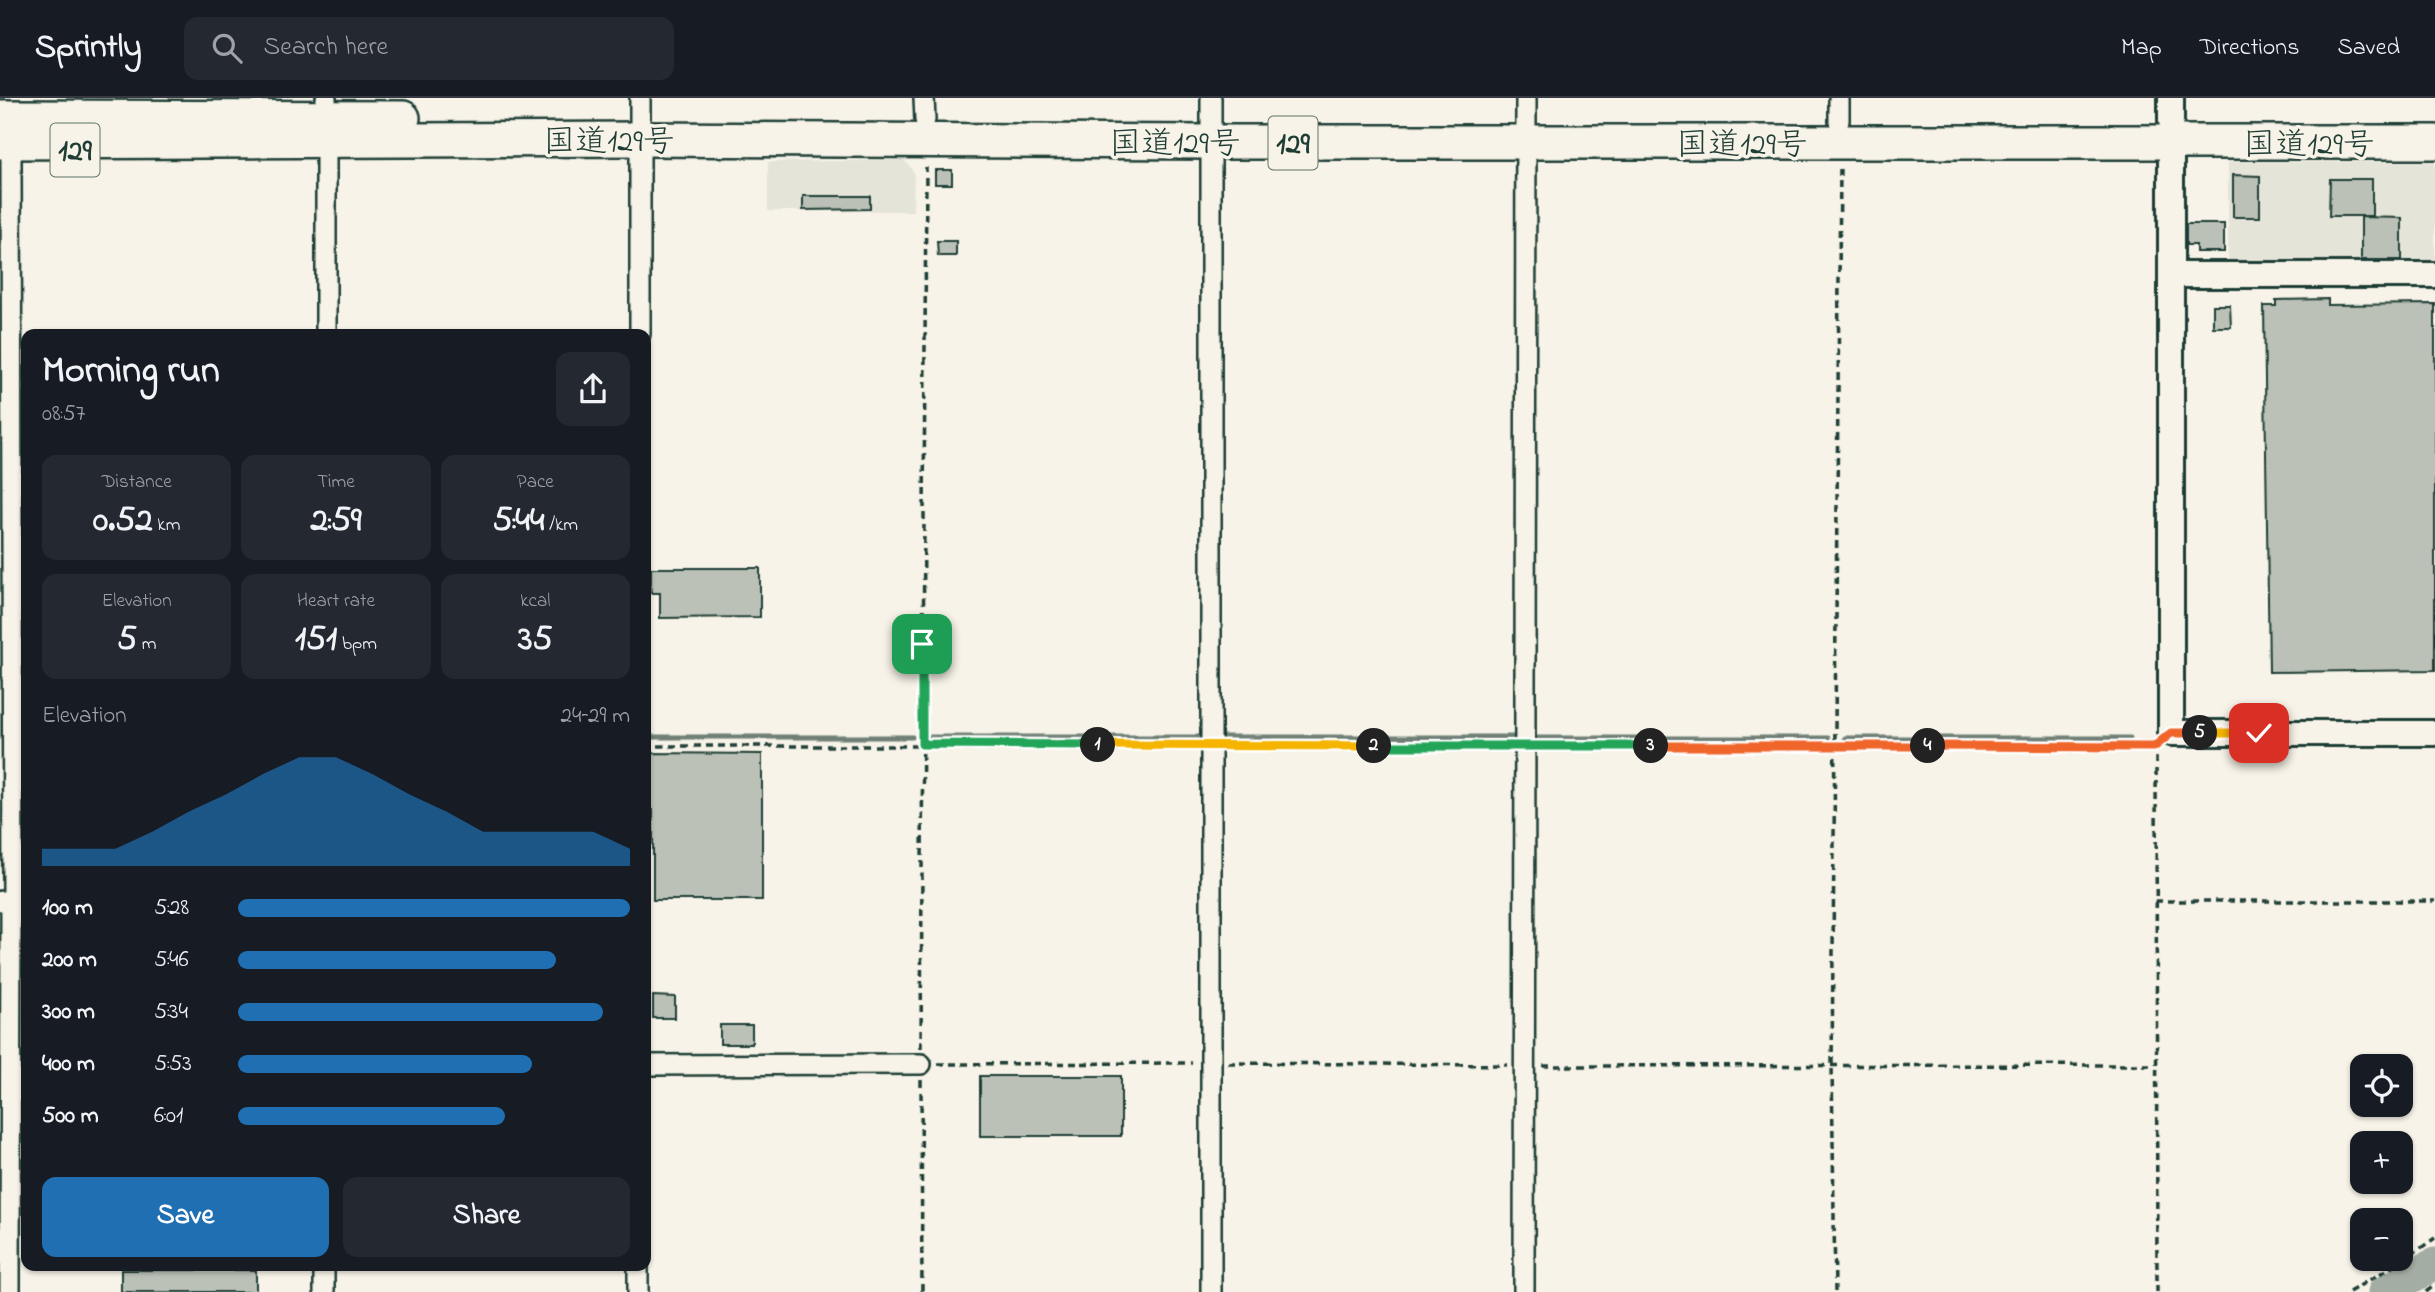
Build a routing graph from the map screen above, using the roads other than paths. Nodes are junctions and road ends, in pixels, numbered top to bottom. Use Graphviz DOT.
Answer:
graph roads {
  1 [pos="6,105"];
  2 [pos="640,114"];
  3 [pos="925,115"];
  4 [pos="1211,115"];
  5 [pos="1526,116"];
  6 [pos="1839,116"];
  7 [pos="326,119"];
  8 [pos="2171,121"];
  9 [pos="2435,121"];
  10 [pos="150,130"];
  11 [pos="2435,142"];
  12 [pos="4,152"];
  13 [pos="2171,275"];
  14 [pos="2435,275"];
  15 [pos="326,329"];
  16 [pos="640,329"];
  17 [pos="5,681"];
  18 [pos="2435,733"];
  19 [pos="13,901"];
  20 [pos="922,1064"];
  21 [pos="651,1065"];
  22 [pos="324,1271"];
  23 [pos="638,1271"];
  24 [pos="10,1292"];
  25 [pos="324,1292"];
  26 [pos="638,1292"];
  27 [pos="1210,1292"];
  28 [pos="1524,1292"];
  1 -- 10 [label="highway, 国道129号 / 129"];
  2 -- 3 [label="highway, 国道129号 / 129"];
  2 -- 7 [label="highway, 国道129号 / 129"];
  2 -- 16 [label="street"];
  3 -- 4 [label="highway, 国道129号 / 129"];
  4 -- 5 [label="highway, 国道129号 / 129"];
  4 -- 27 [label="street"];
  5 -- 6 [label="highway, 国道129号 / 129"];
  5 -- 28 [label="street"];
  6 -- 8 [label="highway, 国道129号 / 129"];
  7 -- 10 [label="highway, 国道129号 / 129"];
  7 -- 15 [label="street"];
  8 -- 9 [label="highway, 国道129号 / 129"];
  8 -- 11 [label="highway, 国道129号 / 129"];
  8 -- 13 [label="street"];
  10 -- 12 [label="highway, 129"];
  12 -- 17 [label="street"];
  13 -- 14 [label="street"];
  13 -- 18 [label="street"];
  17 -- 19 [label="street"];
  19 -- 24 [label="street"];
  20 -- 21 [label="street"];
  22 -- 25 [label="street"];
  23 -- 26 [label="street"];
}
